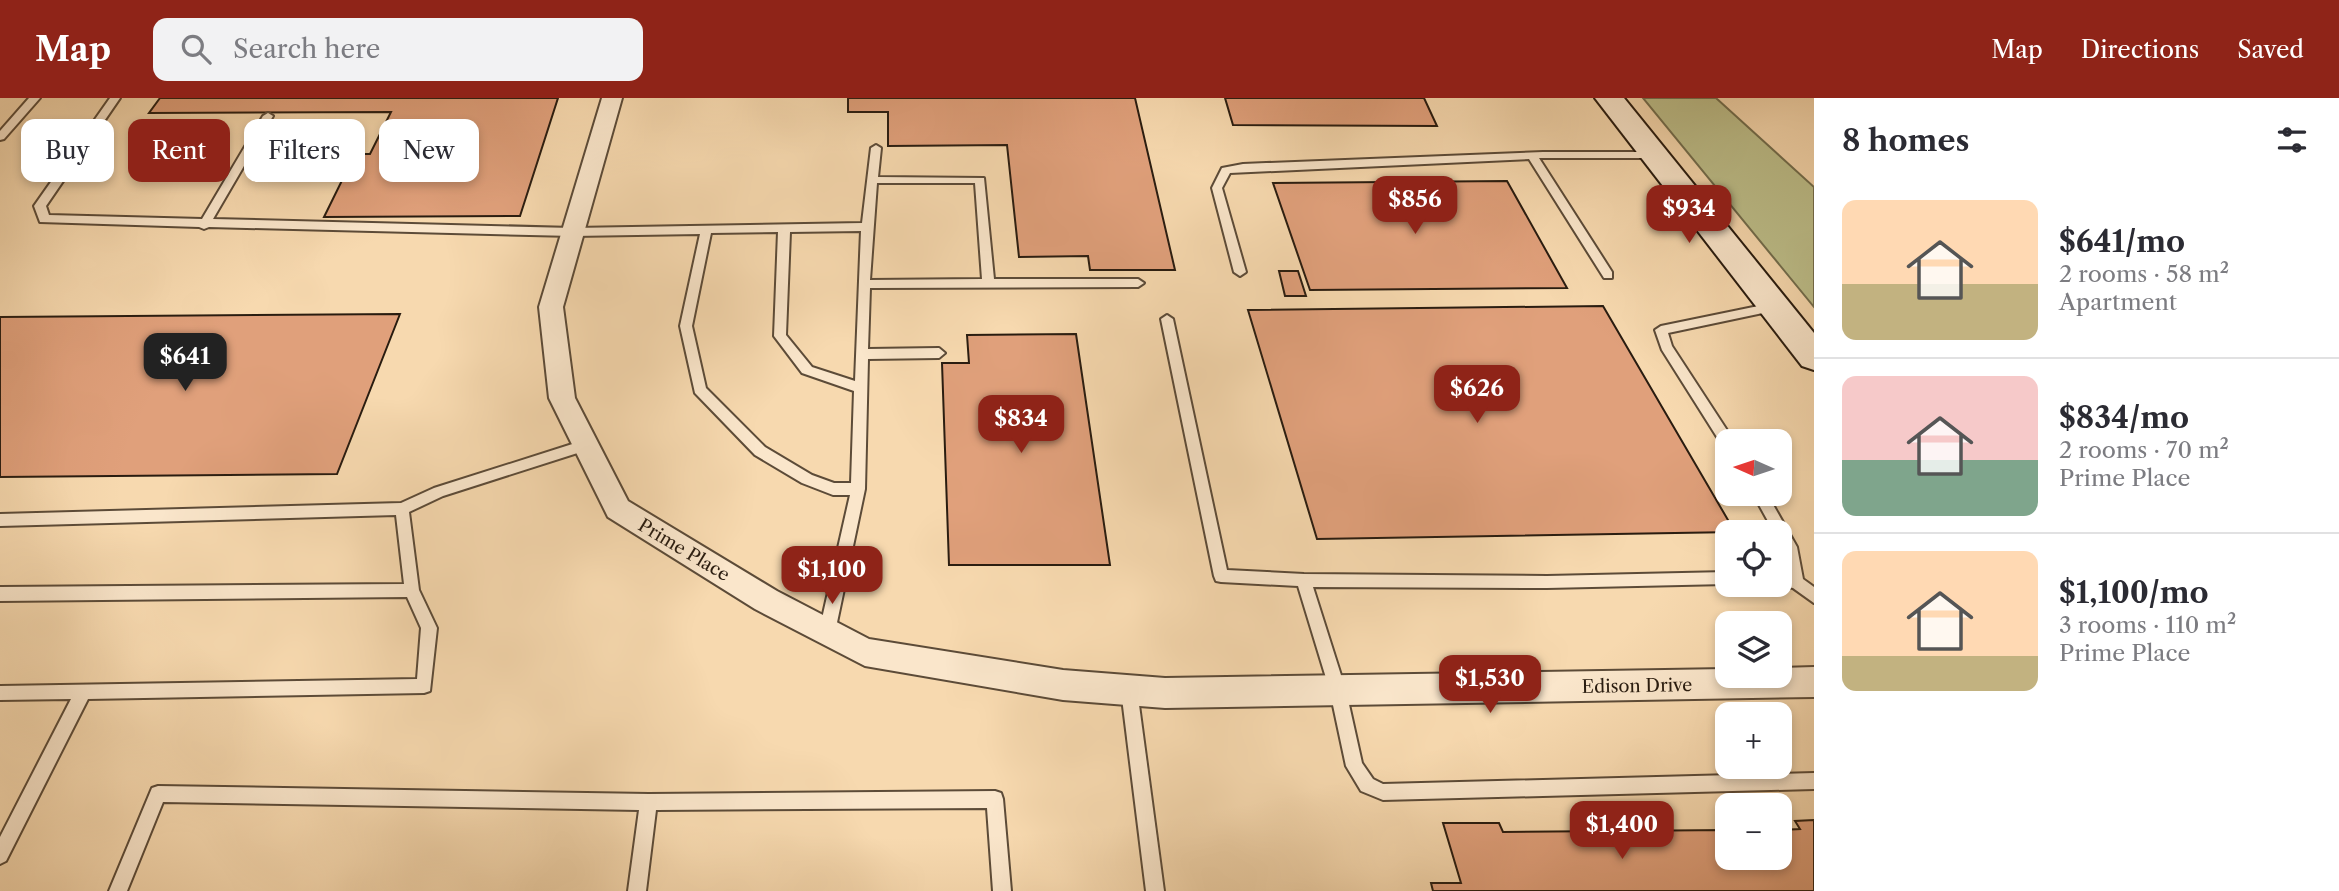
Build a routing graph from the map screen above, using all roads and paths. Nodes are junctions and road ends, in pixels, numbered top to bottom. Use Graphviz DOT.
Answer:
graph roads {
  1 [pos="35,98"];
  2 [pos="115,98"];
  3 [pos="612,98"];
  4 [pos="1609,98"];
  5 [pos="268,116"];
  6 [pos="0,137"];
  7 [pos="876,148"];
  8 [pos="1653,155"];
  9 [pos="1532,156"];
  10 [pos="874,180"];
  11 [pos="204,225"];
  12 [pos="867,227"];
  13 [pos="784,229"];
  14 [pos="705,230"];
  15 [pos="573,232"];
  16 [pos="1240,272"];
  17 [pos="1608,275"];
  18 [pos="988,283"];
  19 [pos="1138,283"];
  20 [pos="864,284"];
  21 [pos="1773,307"];
  22 [pos="1167,319"];
  23 [pos="939,353"];
  24 [pos="862,354"];
  25 [pos="1814,357"];
  26 [pos="861,387"];
  27 [pos="1719,429"];
  28 [pos="585,445"];
  29 [pos="858,489"];
  30 [pos="1767,506"];
  31 [pos="402,509"];
  32 [pos="0,520"];
  33 [pos="1715,578"];
  34 [pos="1304,580"];
  35 [pos="1792,582"];
  36 [pos="1796,582"];
  37 [pos="412,590"];
  38 [pos="0,594"];
  39 [pos="1814,596"];
  40 [pos="827,632"];
  41 [pos="1811,688"];
  42 [pos="1129,690"];
  43 [pos="84,691"];
  44 [pos="1338,691"];
  45 [pos="0,693"];
  46 [pos="1165,693"];
  47 [pos="1814,781"];
  48 [pos="649,802"];
  49 [pos="0,855"];
  50 [pos="118,891"];
  51 [pos="637,891"];
  52 [pos="1002,891"];
  53 [pos="1155,891"];
  1 -- 6 [label="lane"];
  2 -- 11 [label="lane"];
  3 -- 15 [label="street, Prime Place"];
  4 -- 8 [label="main road"];
  5 -- 11 [label="lane"];
  7 -- 10 [label="lane"];
  8 -- 9 [label="lane"];
  8 -- 21 [label="main road"];
  9 -- 16 [label="lane"];
  9 -- 17 [label="lane"];
  10 -- 12 [label="lane"];
  10 -- 18 [label="lane"];
  11 -- 15 [label="lane"];
  12 -- 13 [label="lane"];
  12 -- 20 [label="lane"];
  13 -- 14 [label="lane"];
  13 -- 26 [label="lane"];
  14 -- 15 [label="lane"];
  14 -- 29 [label="lane"];
  15 -- 28 [label="street, Prime Place"];
  18 -- 19 [label="lane"];
  18 -- 20 [label="lane"];
  20 -- 24 [label="lane"];
  21 -- 25 [label="main road"];
  21 -- 27 [label="lane"];
  22 -- 34 [label="lane"];
  23 -- 24 [label="lane"];
  24 -- 26 [label="lane"];
  26 -- 29 [label="lane"];
  28 -- 31 [label="lane"];
  28 -- 40 [label="street, Prime Place"];
  29 -- 40 [label="lane"];
  30 -- 36 [label="lane"];
  31 -- 32 [label="lane"];
  31 -- 37 [label="lane"];
  33 -- 34 [label="lane"];
  34 -- 44 [label="lane"];
  35 -- 36 [label="lane"];
  36 -- 39 [label="lane"];
  37 -- 38 [label="lane"];
  37 -- 43 [label="lane"];
  40 -- 42 [label="street, Prime Place"];
  41 -- 44 [label="street, Edison Drive"];
  42 -- 46 [label="street, Prime Place"];
  42 -- 53 [label="lane"];
  43 -- 45 [label="lane"];
  43 -- 49 [label="lane"];
  44 -- 46 [label="street, Edison Drive"];
  44 -- 47 [label="lane"];
  48 -- 50 [label="lane"];
  48 -- 51 [label="lane"];
  48 -- 52 [label="lane"];
}
